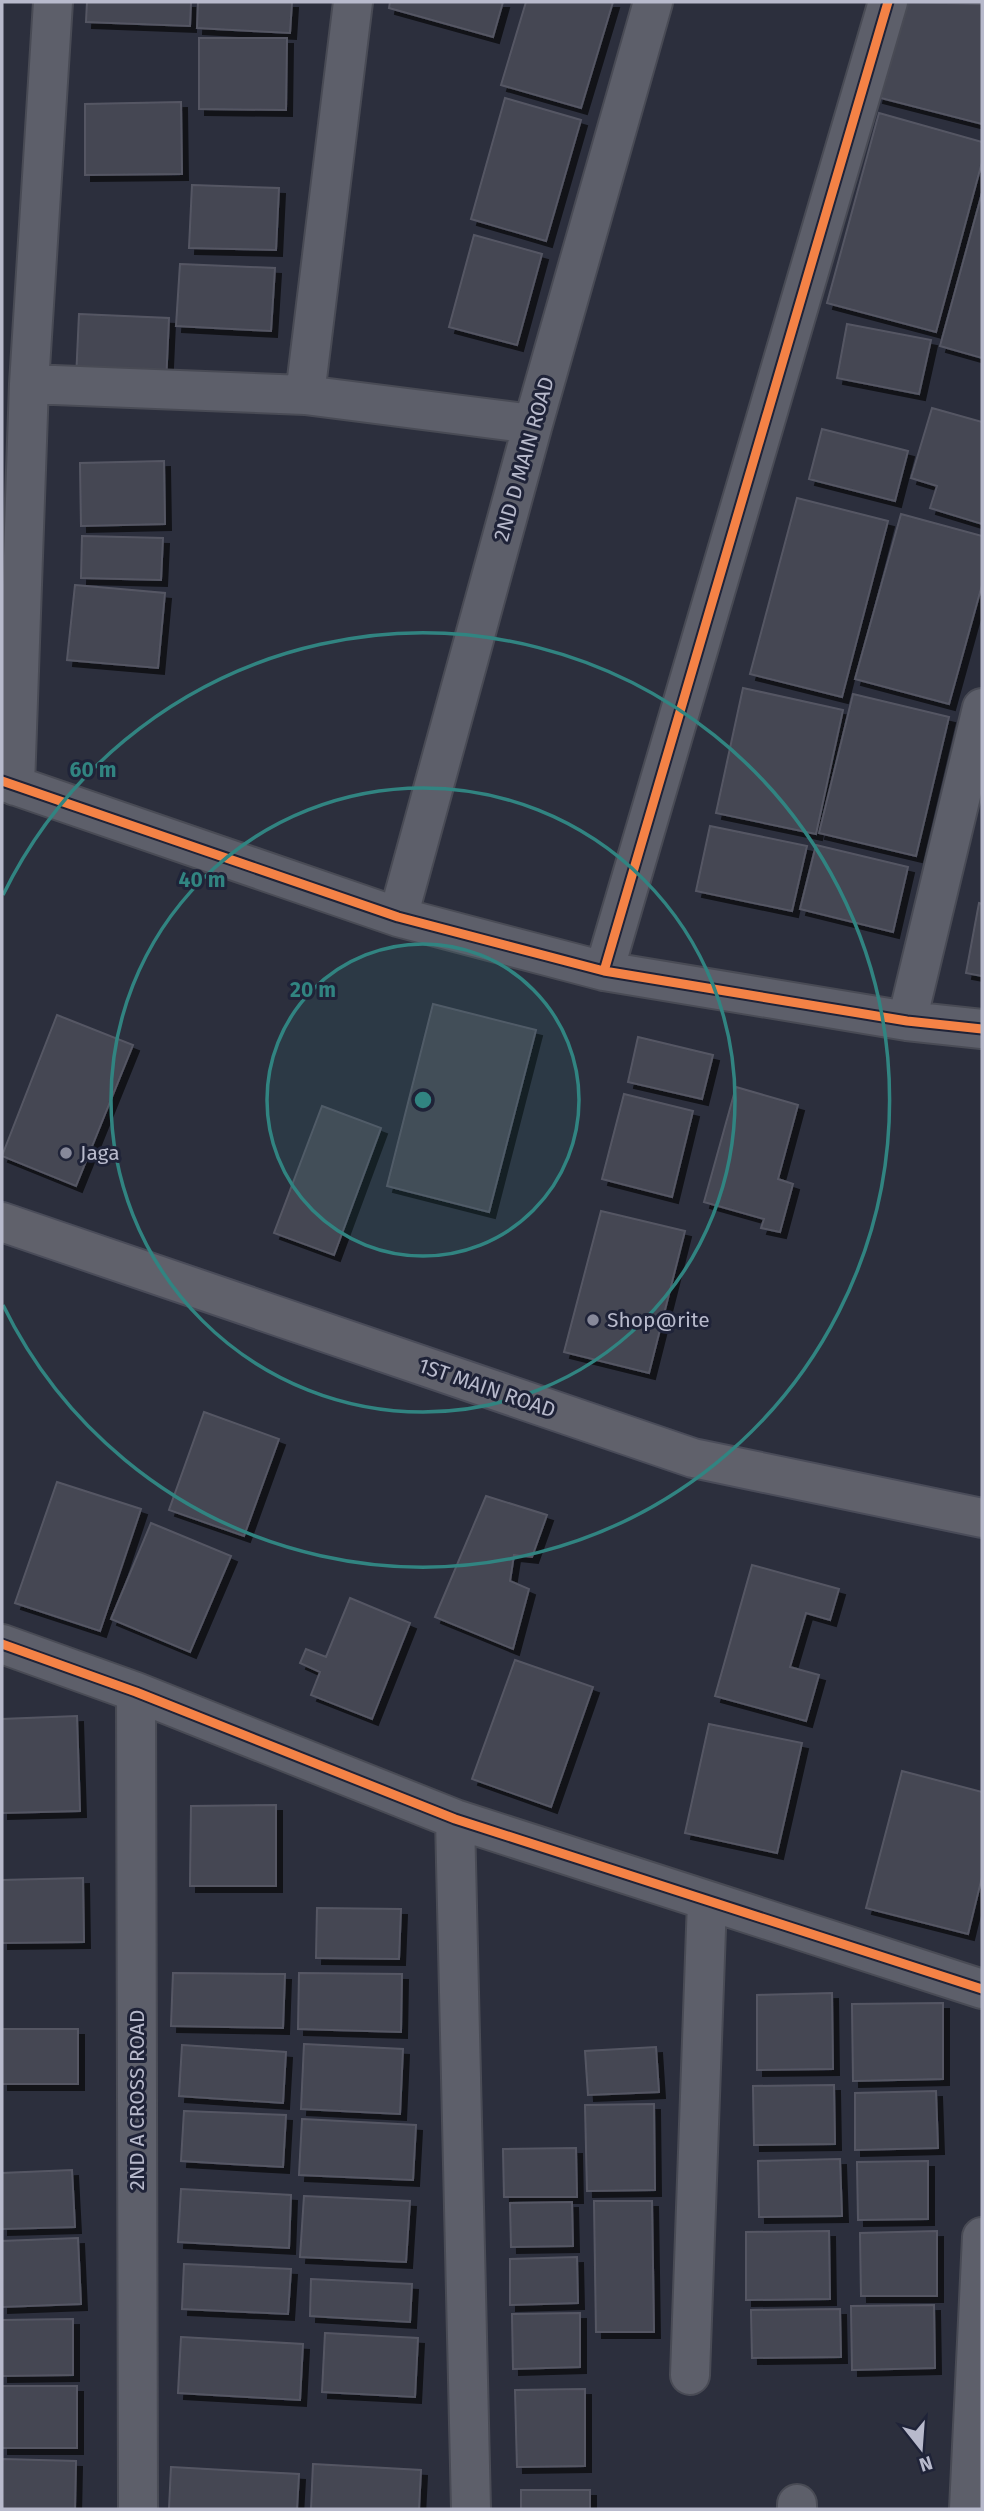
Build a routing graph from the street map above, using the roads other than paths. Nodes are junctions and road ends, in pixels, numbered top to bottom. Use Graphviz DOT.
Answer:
graph roads {
  1 [pos="52,2"];
  2 [pos="353,2"];
  3 [pos="653,2"];
  4 [pos="888,2"];
  5 [pos="29,384"];
  6 [pos="305,395"];
  7 [pos="533,424"];
  8 [pos="982,708"];
  9 [pos="8,784"];
  10 [pos="398,917"];
  11 [pos="604,971"];
  12 [pos="907,1021"];
  13 [pos="982,1029"];
  14 [pos="2,1222"];
  15 [pos="982,1518"];
  16 [pos="2,1644"];
  17 [pos="136,1692"];
  18 [pos="455,1819"];
  19 [pos="708,1901"];
  20 [pos="982,1989"];
  21 [pos="982,2237"];
  22 [pos="690,2375"];
  23 [pos="138,2509"];
  24 [pos="471,2509"];
  25 [pos="969,2509"];
  1 -- 5 [label="street"];
  2 -- 6 [label="street"];
  3 -- 7 [label="street, 2ND D MAIN ROAD"];
  4 -- 11 [label="street"];
  5 -- 6 [label="street"];
  5 -- 9 [label="street"];
  6 -- 7 [label="street"];
  7 -- 10 [label="street, 2ND D MAIN ROAD"];
  8 -- 12 [label="street"];
  9 -- 10 [label="street"];
  10 -- 11 [label="street"];
  11 -- 12 [label="street"];
  12 -- 13 [label="street"];
  14 -- 15 [label="main road, 1ST MAIN ROAD"];
  16 -- 17 [label="street"];
  17 -- 18 [label="street"];
  17 -- 23 [label="street, 2ND A CROSS ROAD"];
  18 -- 19 [label="street"];
  18 -- 24 [label="street"];
  19 -- 20 [label="street"];
  19 -- 22 [label="street"];
  21 -- 25 [label="street"];
}
